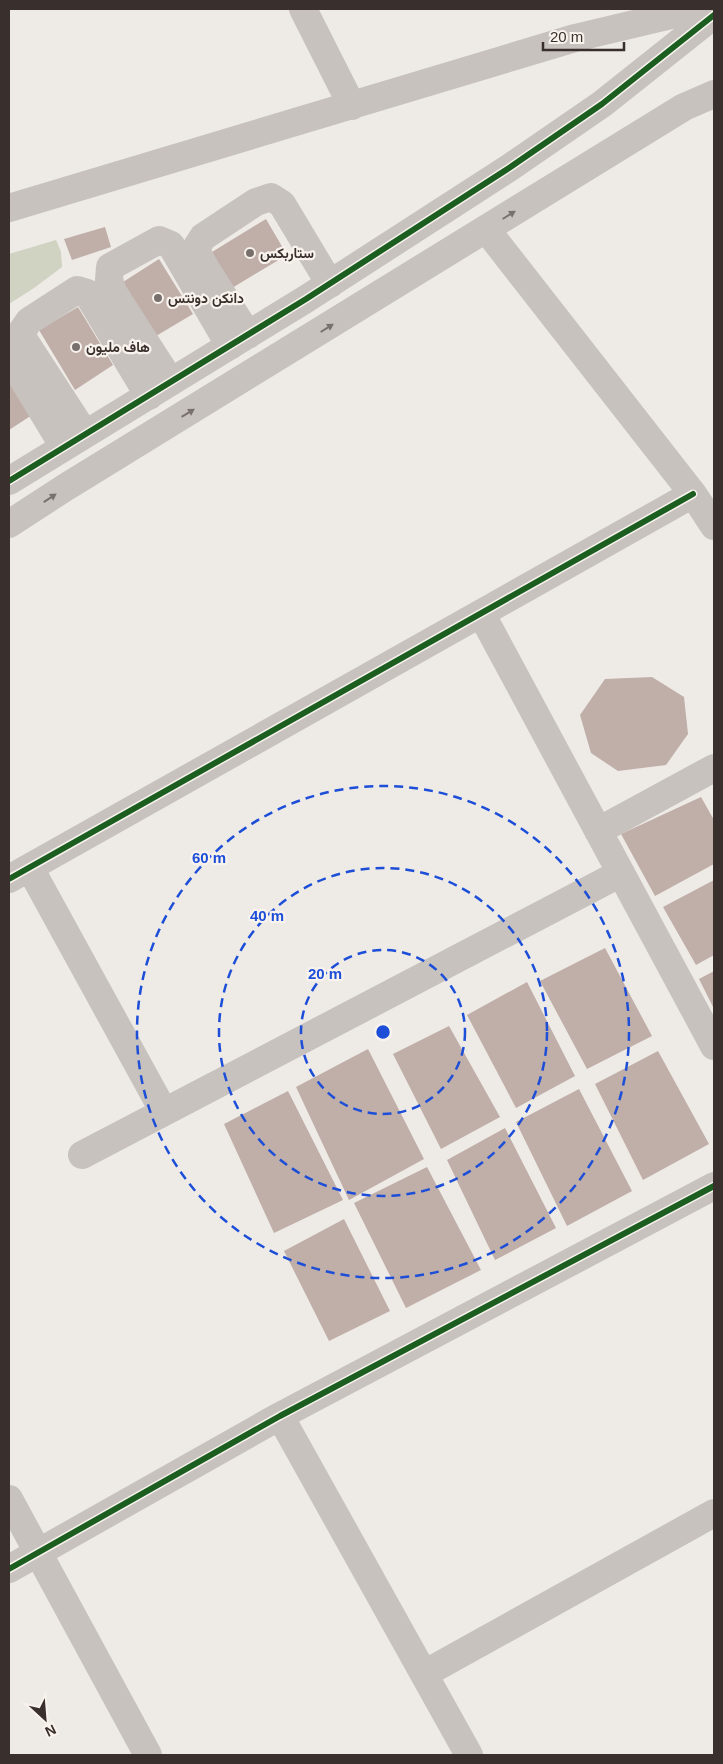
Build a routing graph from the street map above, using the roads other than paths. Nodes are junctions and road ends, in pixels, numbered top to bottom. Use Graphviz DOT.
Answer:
graph roads {
  1 [pos="303,9"];
  2 [pos="697,9"];
  3 [pos="714,14"];
  4 [pos="714,94"];
  5 [pos="352,106"];
  6 [pos="9,208"];
  7 [pos="486,229"];
  8 [pos="330,284"];
  9 [pos="239,341"];
  10 [pos="9,356"];
  11 [pos="160,389"];
  12 [pos="75,441"];
  13 [pos="9,481"];
  14 [pos="693,494"];
  15 [pos="9,524"];
  16 [pos="714,526"];
  17 [pos="482,615"];
  18 [pos="714,768"];
  19 [pos="598,831"];
  20 [pos="621,873"];
  21 [pos="19,874"];
  22 [pos="714,1046"];
  23 [pos="164,1112"];
  24 [pos="82,1155"];
  25 [pos="714,1186"];
  26 [pos="280,1416"];
  27 [pos="9,1499"];
  28 [pos="714,1514"];
  29 [pos="38,1553"];
  30 [pos="9,1569"];
  31 [pos="424,1674"];
  32 [pos="148,1755"];
  33 [pos="469,1755"];
  1 -- 5 [label="street"];
  2 -- 5 [label="street"];
  3 -- 8 [label="street"];
  7 -- 4 [label="street, one-way"];
  5 -- 6 [label="street"];
  7 -- 14 [label="street"];
  15 -- 7 [label="street, one-way"];
  8 -- 9 [label="street"];
  8 -- 9 [label="street"];
  9 -- 11 [label="street"];
  9 -- 11 [label="street"];
  10 -- 12 [label="street"];
  11 -- 12 [label="street"];
  11 -- 12 [label="street"];
  12 -- 13 [label="street"];
  14 -- 16 [label="street"];
  14 -- 17 [label="street"];
  17 -- 19 [label="street"];
  17 -- 21 [label="street"];
  18 -- 19 [label="street"];
  19 -- 20 [label="street"];
  20 -- 22 [label="street"];
  20 -- 23 [label="street"];
  21 -- 23 [label="street"];
  23 -- 24 [label="street"];
  25 -- 26 [label="street"];
  26 -- 29 [label="street"];
  26 -- 31 [label="street"];
  27 -- 29 [label="street"];
  28 -- 31 [label="street"];
  29 -- 30 [label="street"];
  29 -- 32 [label="street"];
  31 -- 33 [label="street"];
}
